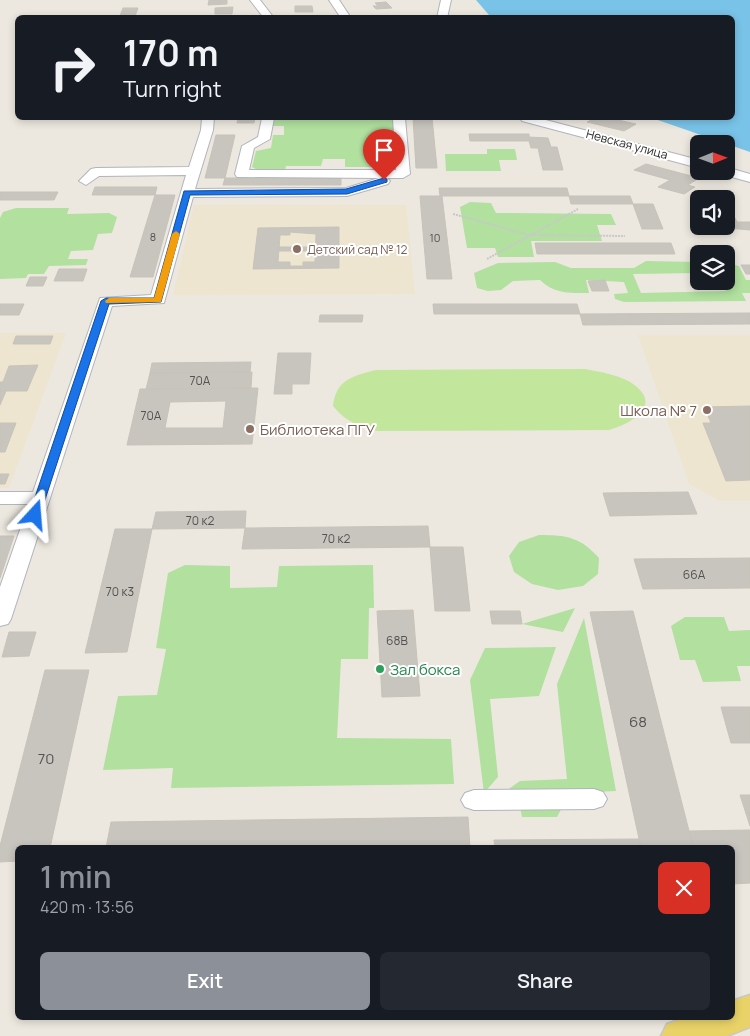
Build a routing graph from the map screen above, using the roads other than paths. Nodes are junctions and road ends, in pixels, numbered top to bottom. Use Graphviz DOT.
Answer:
graph roads {
  1 [pos="255,0"];
  2 [pos="334,0"];
  3 [pos="446,0"];
  4 [pos="268,15"];
  5 [pos="344,15"];
  6 [pos="443,15"];
  7 [pos="208,120"];
  8 [pos="268,120"];
  9 [pos="400,120"];
  10 [pos="534,120"];
  11 [pos="690,162"];
  12 [pos="194,171"];
  13 [pos="403,174"];
  14 [pos="735,174"];
  15 [pos="750,178"];
  16 [pos="86,181"];
  17 [pos="187,193"];
  18 [pos="0,498"];
  19 [pos="40,498"];
  20 [pos="0,619"];
  21 [pos="594,799"];
  22 [pos="474,800"];
  23 [pos="750,1011"];
  24 [pos="735,1016"];
  25 [pos="725,1020"];
  26 [pos="680,1036"];
  1 -- 4 [label="street"];
  2 -- 5 [label="street"];
  3 -- 6 [label="street"];
  7 -- 12 [label="street"];
  8 -- 13 [label="street"];
  9 -- 13 [label="street"];
  10 -- 11 [label="street, Невская улица"];
  12 -- 16 [label="street"];
  12 -- 17 [label="street"];
  13 -- 17 [label="street"];
  14 -- 15 [label="street"];
  17 -- 19 [label="street"];
  18 -- 19 [label="street"];
  19 -- 20 [label="street"];
  21 -- 22 [label="street"];
  23 -- 24 [label="main road"];
  25 -- 26 [label="main road"];
}
